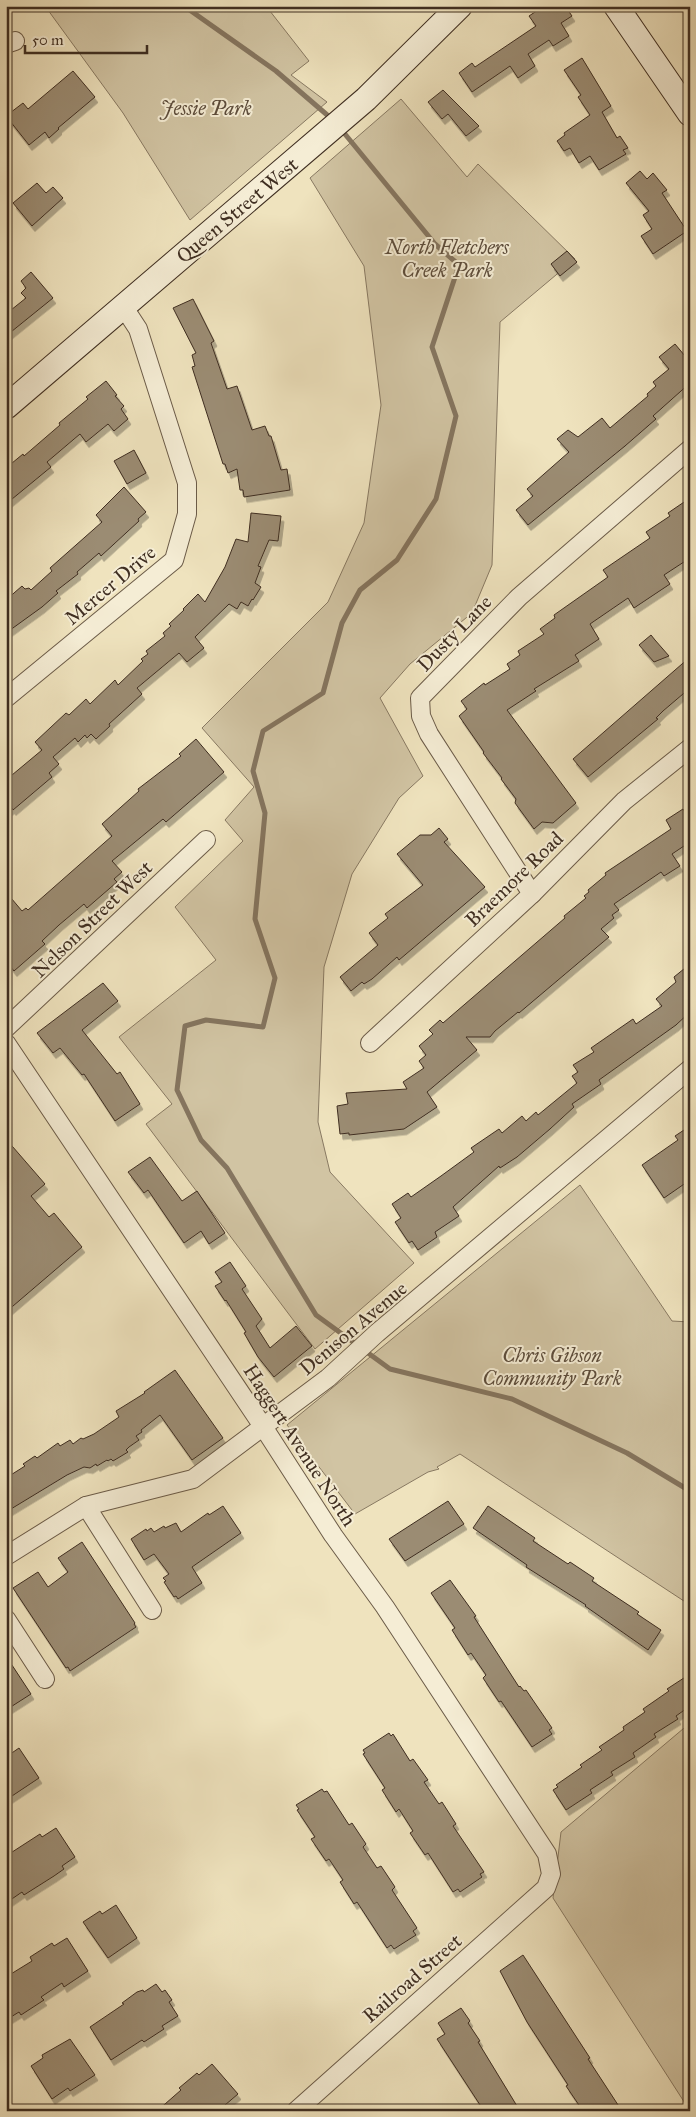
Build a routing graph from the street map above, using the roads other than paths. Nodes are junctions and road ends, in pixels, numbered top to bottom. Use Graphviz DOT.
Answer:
graph roads {
  1 [pos="460,6"];
  2 [pos="616,6"];
  3 [pos="690,114"];
  4 [pos="123,306"];
  5 [pos="6,406"];
  6 [pos="690,449"];
  7 [pos="6,698"];
  8 [pos="690,748"];
  9 [pos="206,840"];
  10 [pos="532,894"];
  11 [pos="6,1028"];
  12 [pos="6,1043"];
  13 [pos="370,1044"];
  14 [pos="690,1069"];
  15 [pos="264,1428"];
  16 [pos="86,1506"];
  17 [pos="6,1556"];
  18 [pos="152,1610"];
  19 [pos="6,1620"];
  20 [pos="45,1679"];
  21 [pos="551,1874"];
  22 [pos="296,2111"];
  1 -- 4 [label="main road, Queen Street West"];
  2 -- 3 [label="main road"];
  4 -- 5 [label="main road, Queen Street West"];
  4 -- 7 [label="street, Mercer Drive"];
  6 -- 10 [label="street, Dusty Lane"];
  8 -- 10 [label="street, Braemore Road"];
  9 -- 11 [label="street, Nelson Street West"];
  10 -- 13 [label="street, Braemore Road"];
  12 -- 15 [label="street, Haggert Avenue North"];
  14 -- 15 [label="street, Denison Avenue"];
  15 -- 16 [label="street, Denison Avenue"];
  15 -- 21 [label="street, Haggert Avenue North"];
  16 -- 17 [label="street, Denison Avenue"];
  16 -- 18 [label="street"];
  19 -- 20 [label="street"];
  21 -- 22 [label="street, Railroad Street"];
}
